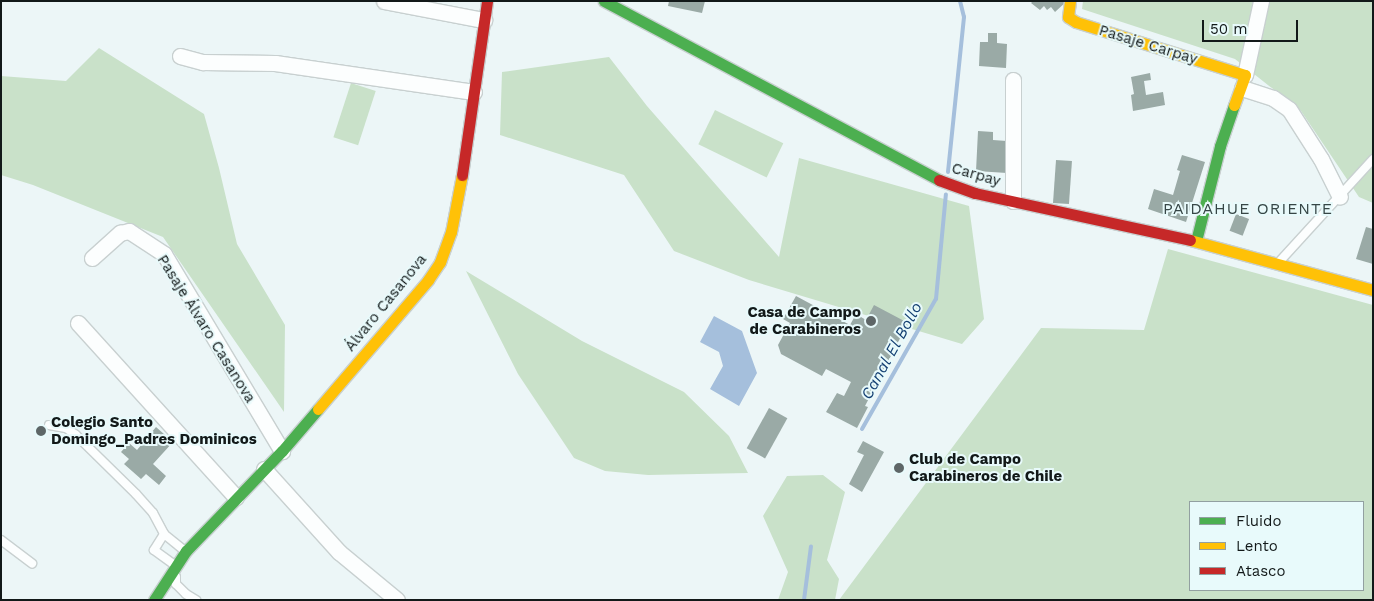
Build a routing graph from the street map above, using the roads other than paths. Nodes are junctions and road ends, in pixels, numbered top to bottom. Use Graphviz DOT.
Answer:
graph roads {
  1 [pos="384,1"];
  2 [pos="487,1"];
  3 [pos="604,1"];
  4 [pos="1070,1"];
  5 [pos="1261,1"];
  6 [pos="484,20"];
  7 [pos="180,56"];
  8 [pos="1013,80"];
  9 [pos="1243,81"];
  10 [pos="474,92"];
  11 [pos="1373,159"];
  12 [pos="1340,197"];
  13 [pos="1013,201"];
  14 [pos="1196,241"];
  15 [pos="92,258"];
  16 [pos="1277,264"];
  17 [pos="1373,290"];
  18 [pos="78,323"];
  19 [pos="49,425"];
  20 [pos="282,451"];
  21 [pos="264,469"];
  22 [pos="236,497"];
  23 [pos="218,516"];
  24 [pos="164,534"];
  25 [pos="1,540"];
  26 [pos="186,552"];
  27 [pos="32,563"];
  28 [pos="175,566"];
  29 [pos="176,584"];
  30 [pos="154,600"];
  31 [pos="167,600"];
  32 [pos="196,600"];
  33 [pos="397,600"];
  1 -- 6 [label="street"];
  2 -- 6 [label="street, Álvaro Casanova"];
  3 -- 13 [label="street, Carpay"];
  4 -- 9 [label="street, Pasaje Carpay"];
  5 -- 9 [label="street"];
  6 -- 10 [label="street, Álvaro Casanova"];
  7 -- 10 [label="street"];
  8 -- 13 [label="street"];
  9 -- 12 [label="street, Pasaje Carpay"];
  9 -- 14 [label="street"];
  10 -- 20 [label="street, Álvaro Casanova"];
  11 -- 12 [label="lane"];
  12 -- 16 [label="lane"];
  13 -- 14 [label="street, Carpay"];
  14 -- 16 [label="street, Carpay"];
  15 -- 20 [label="street, Pasaje Álvaro Casanova"];
  16 -- 17 [label="street, Carpay"];
  18 -- 22 [label="street"];
  19 -- 24 [label="lane"];
  20 -- 21 [label="street, Álvaro Casanova"];
  21 -- 22 [label="street, Álvaro Casanova"];
  21 -- 33 [label="street"];
  22 -- 23 [label="street, Álvaro Casanova"];
  23 -- 26 [label="street, Álvaro Casanova"];
  23 -- 29 [label="street, Álvaro Casanova"];
  24 -- 26 [label="lane"];
  24 -- 28 [label="lane"];
  25 -- 27 [label="lane"];
  26 -- 28 [label="street, Álvaro Casanova"];
  28 -- 29 [label="lane"];
  28 -- 30 [label="street, Álvaro Casanova"];
  29 -- 31 [label="street, Álvaro Casanova"];
  29 -- 32 [label="lane"];
}
